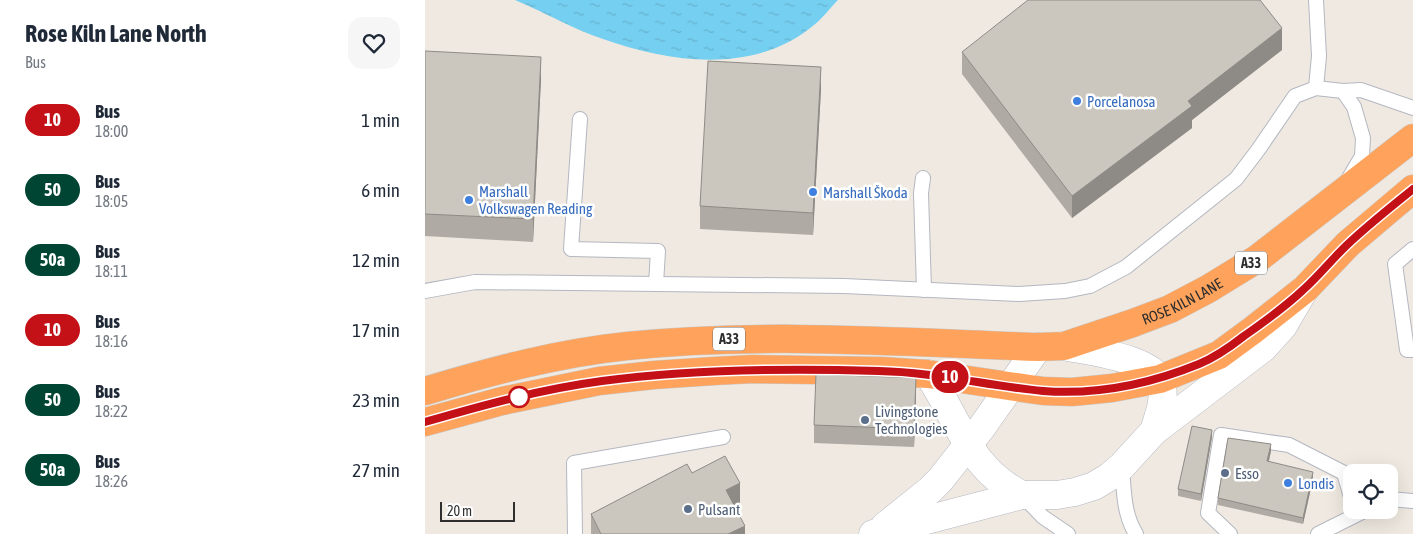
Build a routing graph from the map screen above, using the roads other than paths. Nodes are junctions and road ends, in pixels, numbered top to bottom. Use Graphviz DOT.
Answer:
graph roads {
  1 [pos="1316,0"];
  2 [pos="1316,88"];
  3 [pos="1343,91"];
  4 [pos="1413,108"];
  5 [pos="581,119"];
  6 [pos="1413,138"];
  7 [pos="923,178"];
  8 [pos="1413,189"];
  9 [pos="1338,196"];
  10 [pos="1413,249"];
  11 [pos="656,284"];
  12 [pos="1305,289"];
  13 [pos="924,290"];
  14 [pos="425,291"];
  15 [pos="1051,346"];
  16 [pos="1413,350"];
  17 [pos="928,374"];
  18 [pos="1160,379"];
  19 [pos="1011,386"];
  20 [pos="426,390"];
  21 [pos="425,422"];
  22 [pos="1154,432"];
  23 [pos="723,437"];
  24 [pos="967,445"];
  25 [pos="1122,466"];
  26 [pos="1343,472"];
  27 [pos="1022,495"];
  28 [pos="1398,500"];
  29 [pos="1413,502"];
  30 [pos="1346,519"];
  31 [pos="876,533"];
  32 [pos="575,534"];
  33 [pos="1069,534"];
  34 [pos="1136,534"];
  35 [pos="1230,534"];
  36 [pos="1318,534"];
  1 -- 2 [label="lane"];
  2 -- 3 [label="lane"];
  2 -- 13 [label="lane"];
  3 -- 4 [label="lane"];
  3 -- 9 [label="lane"];
  5 -- 11 [label="lane"];
  6 -- 9 [label="highway, ROSE KILN LANE / A33"];
  7 -- 13 [label="lane"];
  8 -- 12 [label="highway, A33"];
  9 -- 15 [label="highway, ROSE KILN LANE / A33"];
  10 -- 16 [label="lane"];
  11 -- 13 [label="lane"];
  11 -- 14 [label="lane"];
  12 -- 18 [label="highway, A33"];
  12 -- 22 [label="street"];
  15 -- 18 [label="street"];
  15 -- 19 [label="street"];
  15 -- 20 [label="highway, A33"];
  17 -- 19 [label="highway, A33"];
  17 -- 21 [label="highway, A33"];
  17 -- 24 [label="street"];
  18 -- 19 [label="highway, A33"];
  18 -- 22 [label="street"];
  19 -- 24 [label="street"];
  22 -- 25 [label="street"];
  23 -- 32 [label="lane"];
  24 -- 27 [label="street"];
  24 -- 31 [label="street"];
  25 -- 27 [label="street"];
  25 -- 34 [label="lane"];
  26 -- 35 [label="lane"];
  27 -- 31 [label="street"];
  27 -- 33 [label="lane"];
  28 -- 29 [label="lane"];
  30 -- 36 [label="lane"];
}
